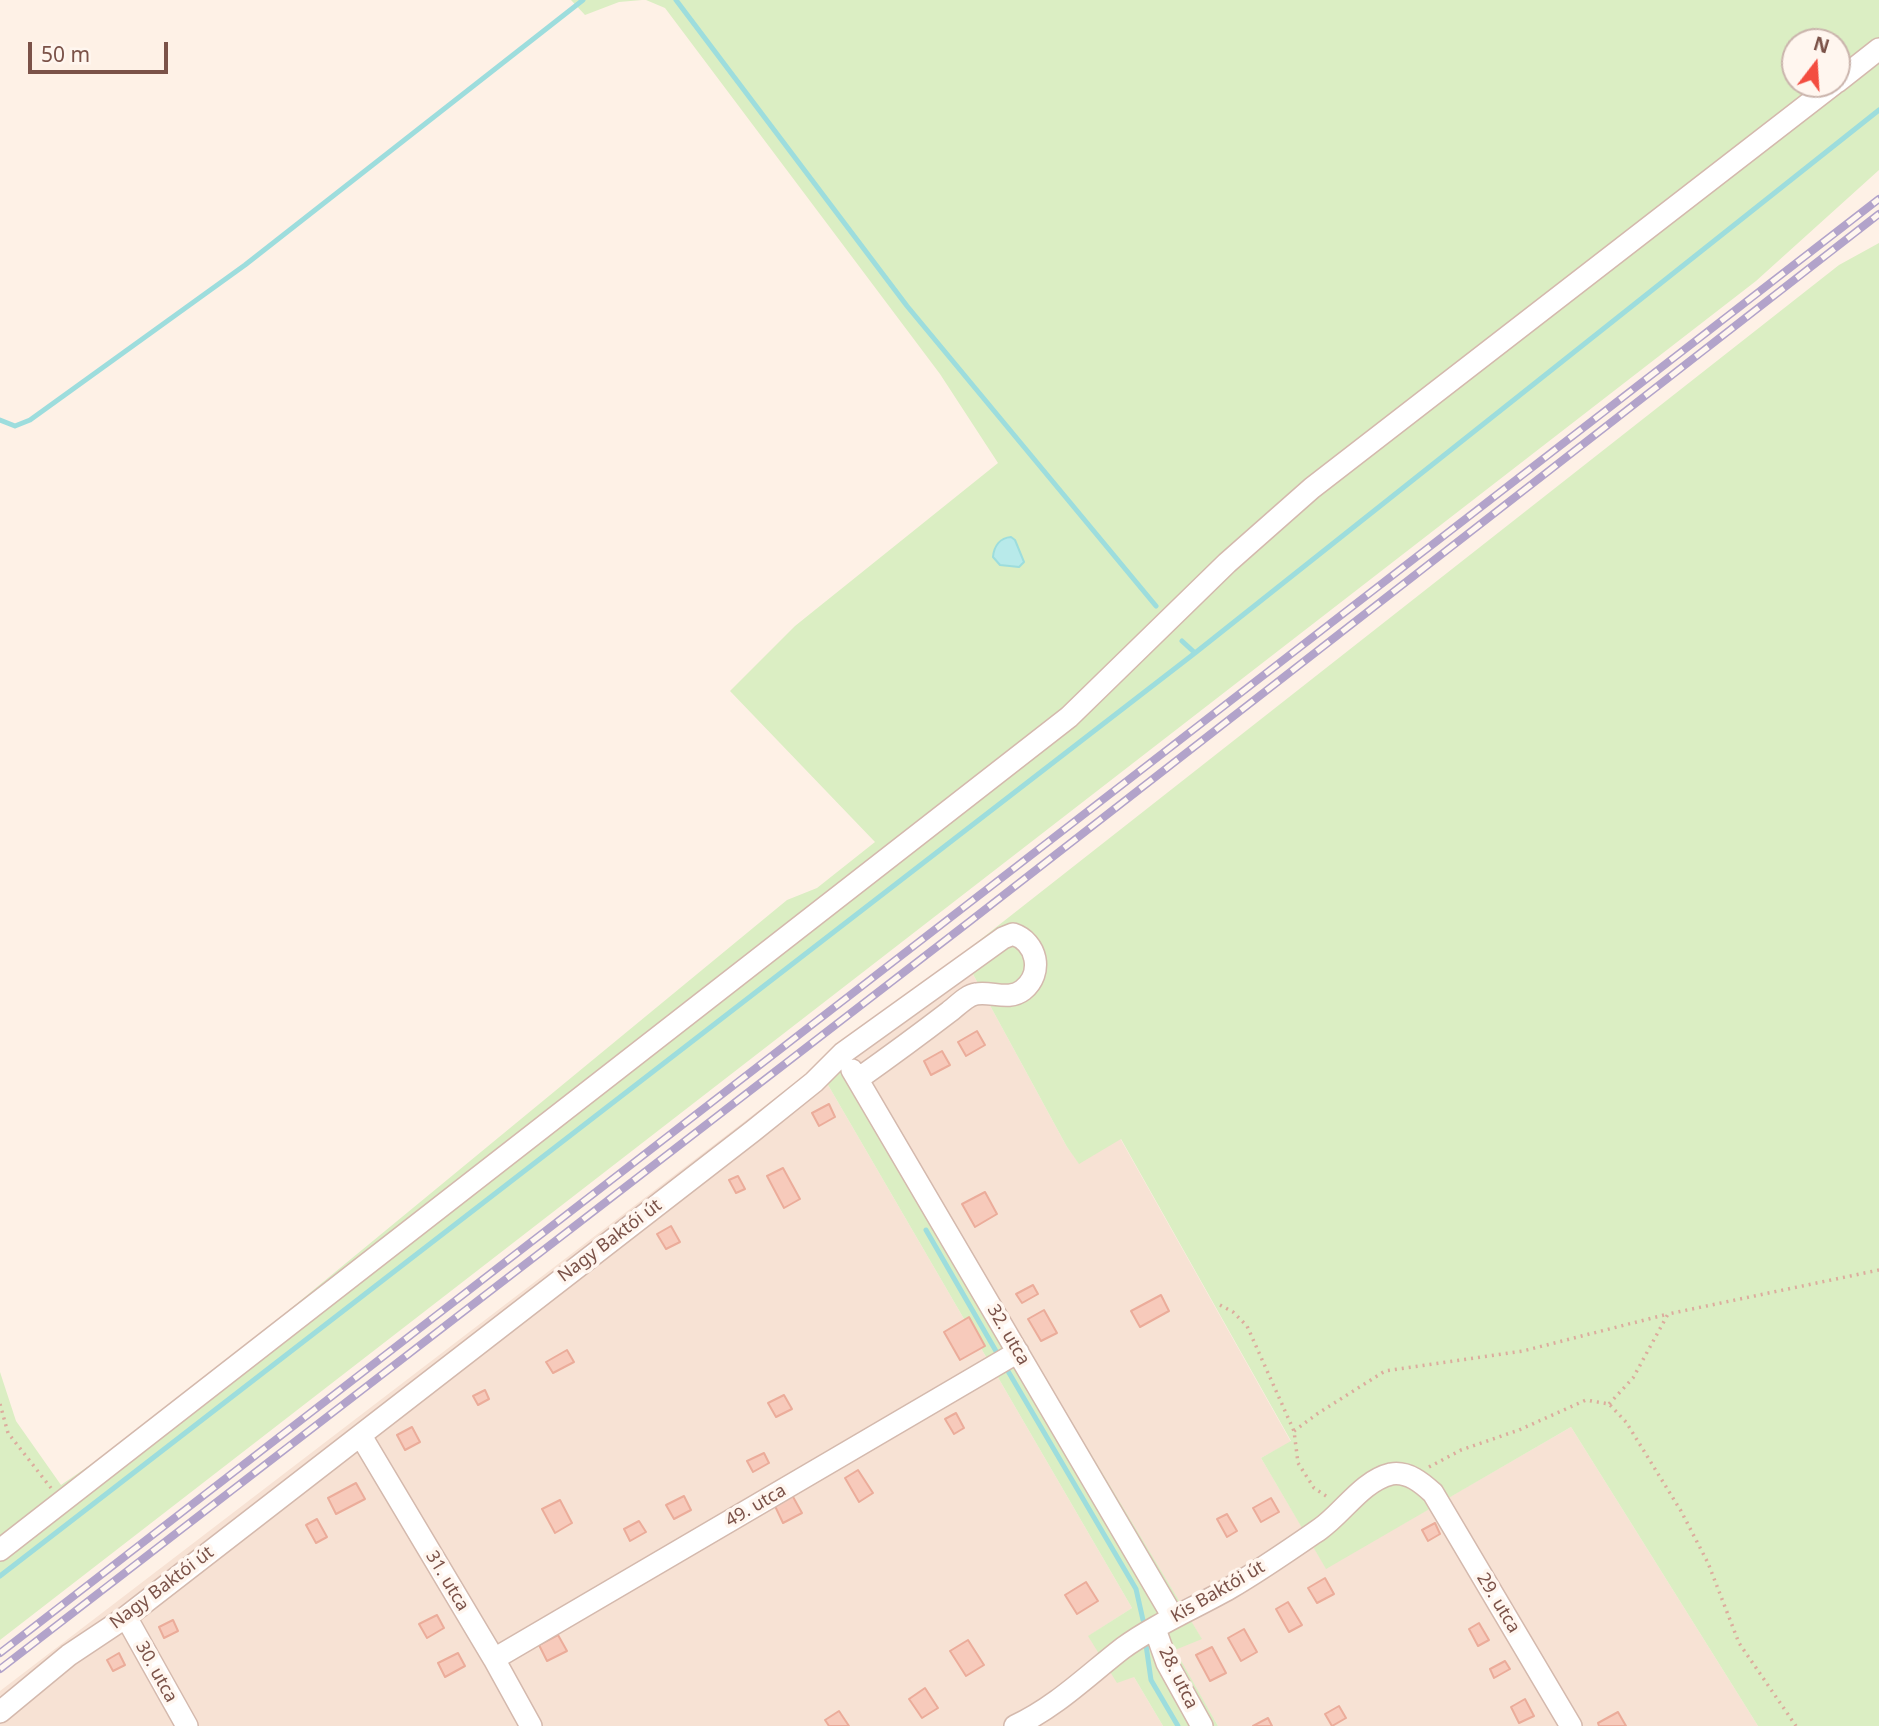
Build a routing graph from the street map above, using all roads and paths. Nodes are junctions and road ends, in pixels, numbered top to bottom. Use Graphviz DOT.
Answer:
graph roads {
  1 [pos="1879,49"];
  2 [pos="1851,71"];
  3 [pos="1816,98"];
  4 [pos="843,1053"];
  5 [pos="858,1079"];
  6 [pos="1879,1270"];
  7 [pos="1220,1305"];
  8 [pos="1668,1314"];
  9 [pos="1018,1352"];
  10 [pos="0,1404"];
  11 [pos="1609,1404"];
  12 [pos="1294,1432"];
  13 [pos="361,1436"];
  14 [pos="1417,1480"];
  15 [pos="1353,1499"];
  16 [pos="61,1501"];
  17 [pos="0,1550"];
  18 [pos="126,1617"];
  19 [pos="1164,1623"];
  20 [pos="494,1659"];
  21 [pos="0,1712"];
  22 [pos="187,1726"];
  23 [pos="531,1726"];
  24 [pos="1015,1726"];
  25 [pos="1202,1726"];
  26 [pos="1571,1726"];
  27 [pos="1796,1726"];
  1 -- 2 [label="street"];
  3 -- 16 [label="street"];
  4 -- 5 [label="street, 32. utca"];
  4 -- 5 [label="street, Nagy Baktói út"];
  4 -- 13 [label="street, Nagy Baktói út"];
  5 -- 9 [label="street, 32. utca"];
  6 -- 8 [label="path"];
  7 -- 12 [label="path"];
  8 -- 11 [label="path"];
  8 -- 12 [label="path"];
  9 -- 19 [label="street, 32. utca"];
  9 -- 20 [label="street, 49. utca"];
  10 -- 16 [label="path"];
  11 -- 14 [label="path"];
  11 -- 27 [label="path"];
  12 -- 15 [label="path"];
  13 -- 18 [label="street, Nagy Baktói út"];
  13 -- 20 [label="street, 31. utca"];
  14 -- 15 [label="street, Kis Baktói út"];
  14 -- 26 [label="street, 29. utca"];
  15 -- 19 [label="street, Kis Baktói út"];
  16 -- 17 [label="street"];
  18 -- 21 [label="street, Nagy Baktói út"];
  18 -- 22 [label="street, 30. utca"];
  19 -- 24 [label="street, Kis Baktói út"];
  19 -- 25 [label="street, 28. utca"];
  20 -- 23 [label="street, 31. utca"];
}
